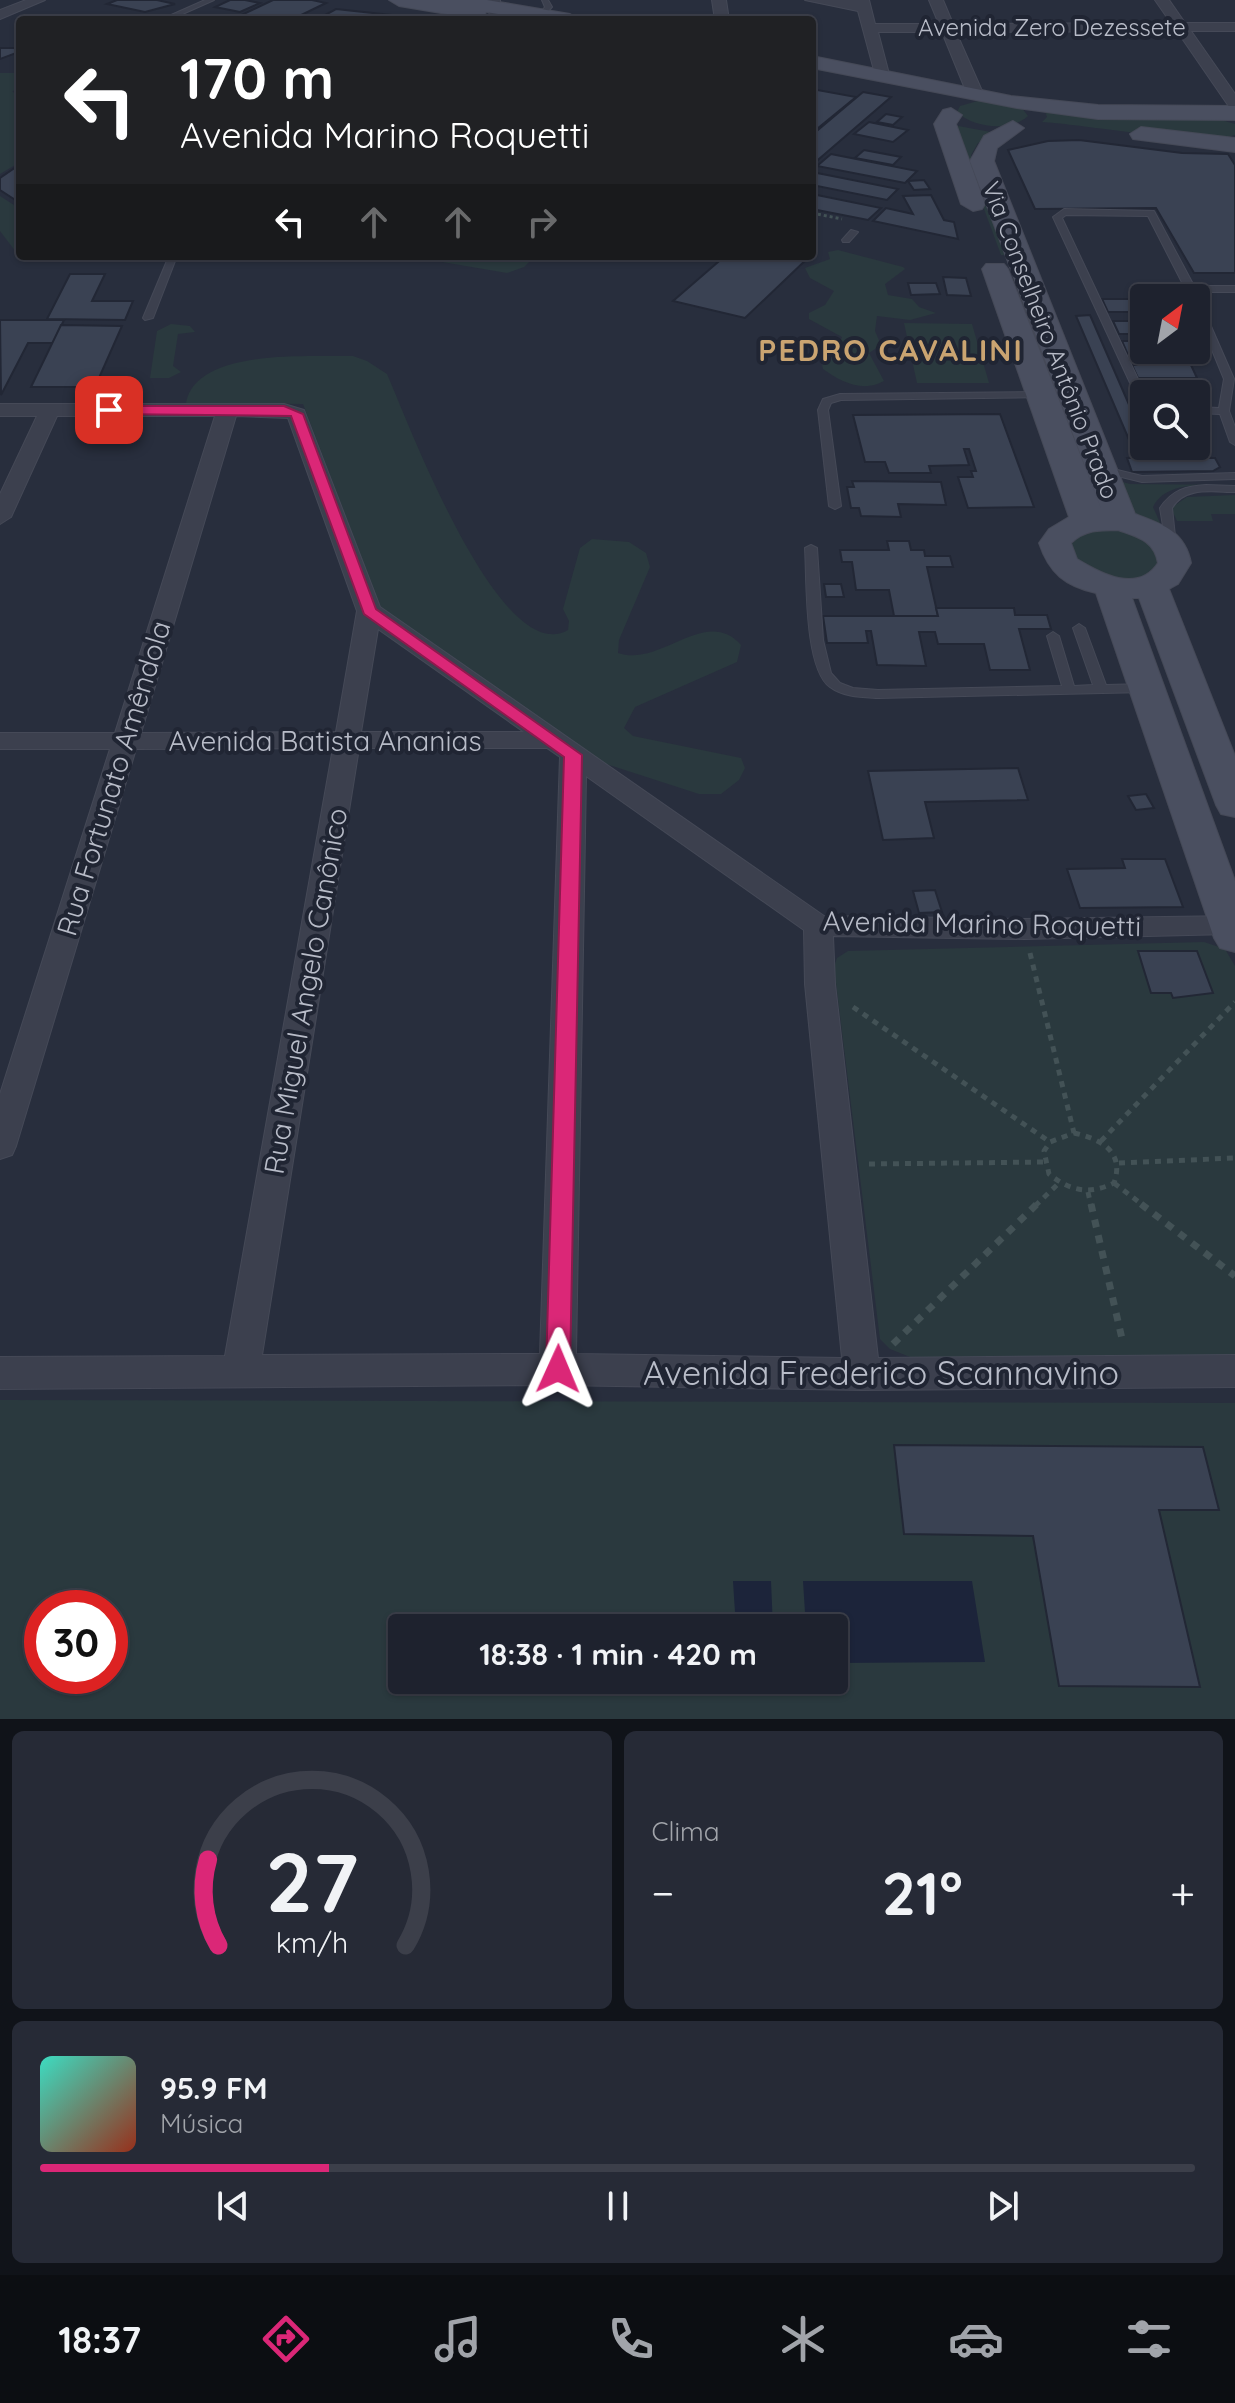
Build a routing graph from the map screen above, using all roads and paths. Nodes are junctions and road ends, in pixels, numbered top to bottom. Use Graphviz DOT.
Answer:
graph roads {
  1 [pos="38,0"];
  2 [pos="211,0"];
  3 [pos="399,0"];
  4 [pos="453,0"];
  5 [pos="812,0"];
  6 [pos="936,0"];
  7 [pos="1162,0"];
  8 [pos="864,4"];
  9 [pos="544,8"];
  10 [pos="499,11"];
  11 [pos="0,15"];
  12 [pos="180,16"];
  13 [pos="947,27"];
  14 [pos="1181,27"];
  15 [pos="1235,27"];
  16 [pos="870,28"];
  17 [pos="816,63"];
  18 [pos="816,71"];
  19 [pos="882,74"];
  20 [pos="974,91"];
  21 [pos="1009,100"];
  22 [pos="1235,105"];
  23 [pos="952,110"];
  24 [pos="1197,113"];
  25 [pos="1235,113"];
  26 [pos="1235,120"];
  27 [pos="1019,127"];
  28 [pos="1231,143"];
  29 [pos="854,232"];
  30 [pos="846,240"];
  31 [pos="171,260"];
  32 [pos="1189,284"];
  33 [pos="1235,289"];
  34 [pos="1210,293"];
  35 [pos="148,318"];
  36 [pos="1210,333"];
  37 [pos="1134,380"];
  38 [pos="1041,395"];
  39 [pos="1228,404"];
  40 [pos="0,410"];
  41 [pos="50,410"];
  42 [pos="227,411"];
  43 [pos="1235,442"];
  44 [pos="1101,468"];
  45 [pos="1235,476"];
  46 [pos="1235,489"];
  47 [pos="835,506"];
  48 [pos="0,517"];
  49 [pos="1121,520"];
  50 [pos="1087,522"];
  51 [pos="1169,536"];
  52 [pos="811,548"];
  53 [pos="1111,587"];
  54 [pos="1152,588"];
  55 [pos="369,611"];
  56 [pos="1079,628"];
  57 [pos="1053,636"];
  58 [pos="1146,688"];
  59 [pos="1069,689"];
  60 [pos="1101,689"];
  61 [pos="348,740"];
  62 [pos="0,741"];
  63 [pos="125,741"];
  64 [pos="564,748"];
  65 [pos="1235,805"];
  66 [pos="818,926"];
  67 [pos="1024,929"];
  68 [pos="1233,931"];
  69 [pos="820,984"];
  70 [pos="1235,1002"];
  71 [pos="1074,1133"];
  72 [pos="1101,1141"];
  73 [pos="1050,1142"];
  74 [pos="0,1146"];
  75 [pos="1235,1158"];
  76 [pos="1044,1162"];
  77 [pos="1119,1163"];
  78 [pos="839,1165"];
  79 [pos="1059,1183"];
  80 [pos="1114,1183"];
  81 [pos="1088,1192"];
  82 [pos="1235,1276"];
  83 [pos="558,1369"];
  84 [pos="241,1371"];
  85 [pos="1235,1371"];
  86 [pos="0,1373"];
  87 [pos="862,1374"];
  88 [pos="1130,1374"];
  1 -- 11 [label="street"];
  2 -- 12 [label="lane"];
  3 -- 10 [label="main road"];
  4 -- 10 [label="main road"];
  5 -- 8 [label="street"];
  6 -- 13 [label="street"];
  7 -- 14 [label="street"];
  8 -- 16 [label="street"];
  9 -- 10 [label="main road"];
  13 -- 14 [label="street, Avenida Zero Dezessete"];
  13 -- 16 [label="street, Avenida Zero Dezessete"];
  13 -- 20 [label="street"];
  14 -- 15 [label="street, Avenida Zero Dezessete"];
  14 -- 22 [label="street"];
  16 -- 19 [label="street"];
  17 -- 19 [label="main road"];
  18 -- 23 [label="main road"];
  19 -- 20 [label="main road"];
  20 -- 21 [label="main road"];
  21 -- 23 [label="main road"];
  21 -- 24 [label="main road"];
  21 -- 27 [label="main road"];
  23 -- 27 [label="main road"];
  23 -- 38 [label="main road, Via Conselheiro Antônio Prado"];
  24 -- 25 [label="main road"];
  24 -- 26 [label="main road"];
  27 -- 28 [label="main road"];
  27 -- 44 [label="main road, Via Conselheiro Antônio Prado"];
  29 -- 30 [label="lane"];
  31 -- 35 [label="lane"];
  32 -- 37 [label="lane"];
  33 -- 34 [label="lane"];
  36 -- 39 [label="lane"];
  38 -- 47 [label="lane"];
  38 -- 50 [label="main road, Via Conselheiro Antônio Prado"];
  39 -- 43 [label="lane"];
  40 -- 41 [label="street"];
  41 -- 42 [label="street"];
  41 -- 48 [label="street"];
  42 -- 55 [label="street"];
  42 -- 63 [label="street, Rua Fortunato Amêndola"];
  44 -- 45 [label="lane"];
  44 -- 49 [label="main road, Via Conselheiro Antônio Prado"];
  46 -- 51 [label="lane"];
  49 -- 50 [label="main road"];
  49 -- 51 [label="main road"];
  50 -- 53 [label="main road"];
  51 -- 54 [label="main road"];
  52 -- 59 [label="lane"];
  53 -- 54 [label="main road"];
  53 -- 58 [label="main road"];
  54 -- 65 [label="main road"];
  55 -- 61 [label="street, Rua Miguel Angelo Canônico"];
  55 -- 64 [label="street, Avenida Marino Roquetti"];
  56 -- 60 [label="lane"];
  57 -- 59 [label="lane"];
  58 -- 60 [label="lane"];
  58 -- 68 [label="main road"];
  59 -- 60 [label="lane"];
  61 -- 63 [label="street, Avenida Batista Ananias"];
  61 -- 64 [label="street, Avenida Batista Ananias"];
  61 -- 84 [label="street, Rua Miguel Angelo Canônico"];
  62 -- 63 [label="street, Avenida Batista Ananias"];
  63 -- 74 [label="street, Rua Fortunato Amêndola"];
  64 -- 66 [label="street, Avenida Marino Roquetti"];
  64 -- 83 [label="street"];
  66 -- 67 [label="street, Avenida Marino Roquetti"];
  66 -- 69 [label="street"];
  67 -- 68 [label="street, Avenida Marino Roquetti"];
  67 -- 71 [label="path"];
  69 -- 73 [label="path"];
  69 -- 78 [label="street"];
  70 -- 72 [label="path"];
  71 -- 72 [label="path"];
  71 -- 73 [label="path"];
  72 -- 77 [label="path"];
  73 -- 76 [label="path"];
  75 -- 77 [label="path"];
  76 -- 78 [label="path"];
  76 -- 79 [label="path"];
  77 -- 80 [label="path"];
  78 -- 87 [label="street"];
  79 -- 81 [label="path"];
  79 -- 87 [label="path"];
  80 -- 81 [label="path"];
  80 -- 82 [label="path"];
  81 -- 88 [label="path"];
  83 -- 84 [label="street, Avenida Frederico Scannavino"];
  83 -- 87 [label="street, Avenida Frederico Scannavino"];
  84 -- 86 [label="street, Avenida Frederico Scannavino"];
  85 -- 88 [label="street, Avenida Frederico Scannavino"];
  87 -- 88 [label="street, Avenida Frederico Scannavino"];
}
